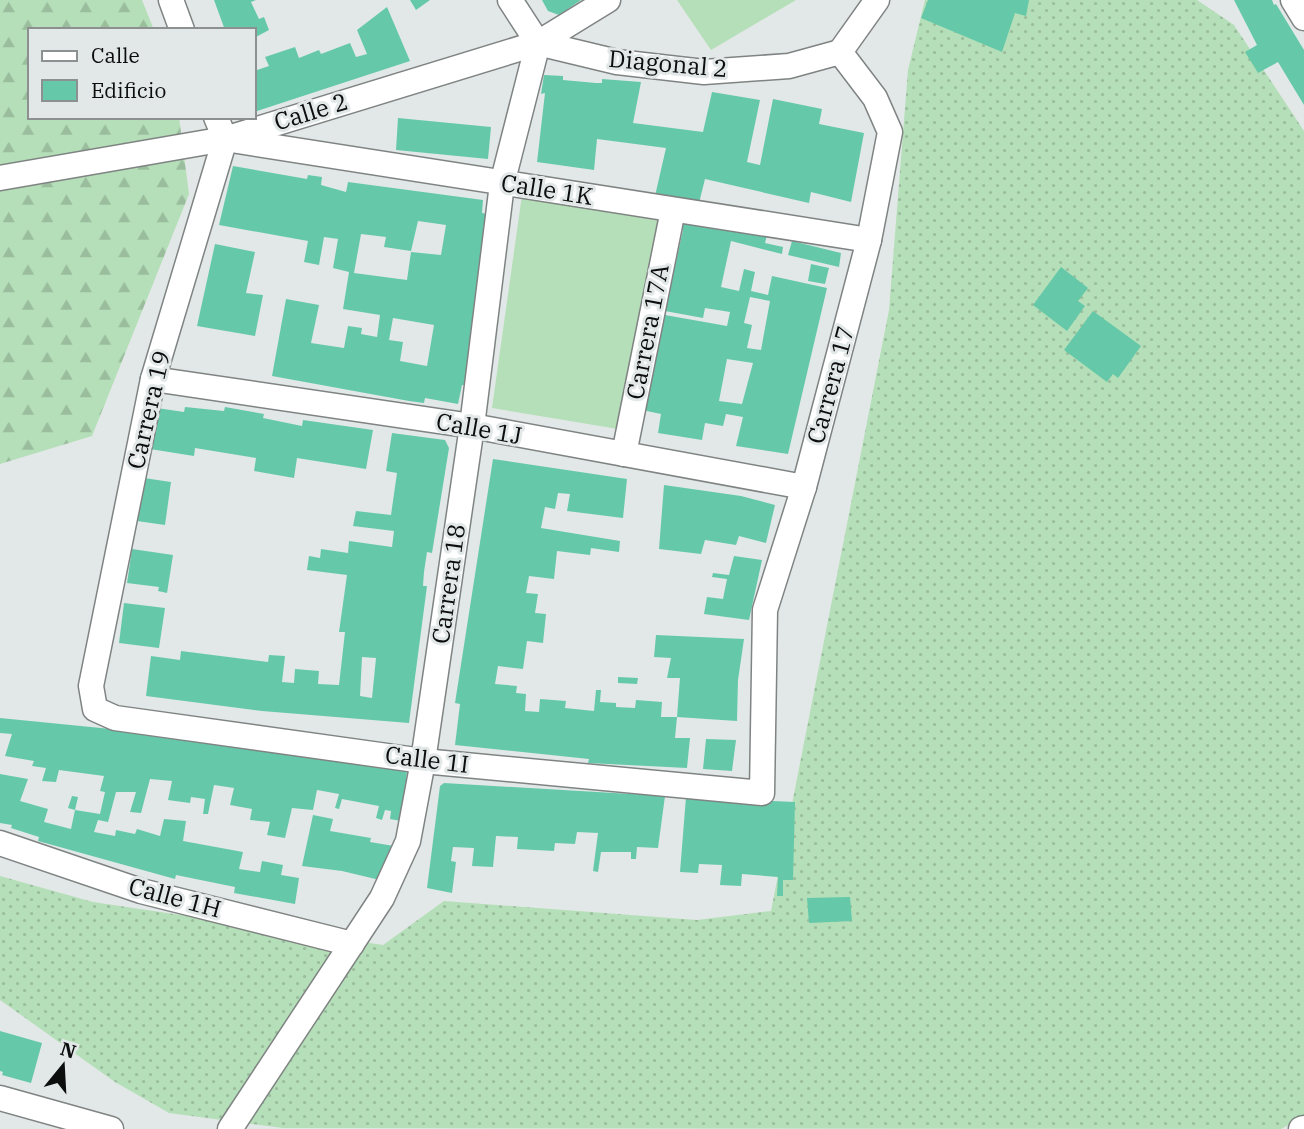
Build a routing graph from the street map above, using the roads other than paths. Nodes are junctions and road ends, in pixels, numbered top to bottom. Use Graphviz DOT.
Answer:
graph roads {
  1 [pos="171,0"];
  2 [pos="510,0"];
  3 [pos="608,0"];
  4 [pos="877,0"];
  5 [pos="1293,0"];
  6 [pos="1304,18"];
  7 [pos="181,28"];
  8 [pos="538,43"];
  9 [pos="840,52"];
  10 [pos="256,118"];
  11 [pos="254,119"];
  12 [pos="220,128"];
  13 [pos="0,178"];
  14 [pos="502,184"];
  15 [pos="673,209"];
  16 [pos="869,240"];
  17 [pos="153,379"];
  18 [pos="472,426"];
  19 [pos="624,454"];
  20 [pos="804,487"];
  21 [pos="95,709"];
  22 [pos="423,761"];
  23 [pos="762,793"];
  24 [pos="0,844"];
  25 [pos="352,944"];
  26 [pos="0,1098"];
  27 [pos="111,1129"];
  28 [pos="230,1129"];
  1 -- 7 [label="street"];
  2 -- 8 [label="street"];
  3 -- 8 [label="street, Calle 2"];
  4 -- 9 [label="street"];
  5 -- 6 [label="street"];
  8 -- 9 [label="street, Diagonal 2"];
  8 -- 10 [label="street, Calle 2"];
  8 -- 14 [label="street, Carrera 18"];
  9 -- 16 [label="street, Carrera 17"];
  11 -- 12 [label="street, Calle 2"];
  12 -- 13 [label="street, Calle 2"];
  12 -- 14 [label="street, Calle 1K"];
  12 -- 17 [label="street, Carrera 19"];
  14 -- 15 [label="street, Calle 1K"];
  14 -- 18 [label="street, Carrera 18"];
  15 -- 16 [label="street, Calle 1K"];
  15 -- 19 [label="street, Carrera 17A"];
  16 -- 20 [label="street, Carrera 17"];
  17 -- 18 [label="street, Calle 1J"];
  17 -- 21 [label="street, Carrera 19"];
  18 -- 19 [label="street, Calle 1J"];
  18 -- 22 [label="street, Carrera 18"];
  19 -- 20 [label="street, Calle 1J"];
  20 -- 23 [label="street, Carrera 17"];
  21 -- 22 [label="street, Calle 1I"];
  22 -- 23 [label="street, Calle 1I"];
  22 -- 25 [label="street, Carrera 18"];
  24 -- 25 [label="street, Calle 1H"];
  25 -- 28 [label="street, Carrera 18"];
  26 -- 27 [label="street"];
}
